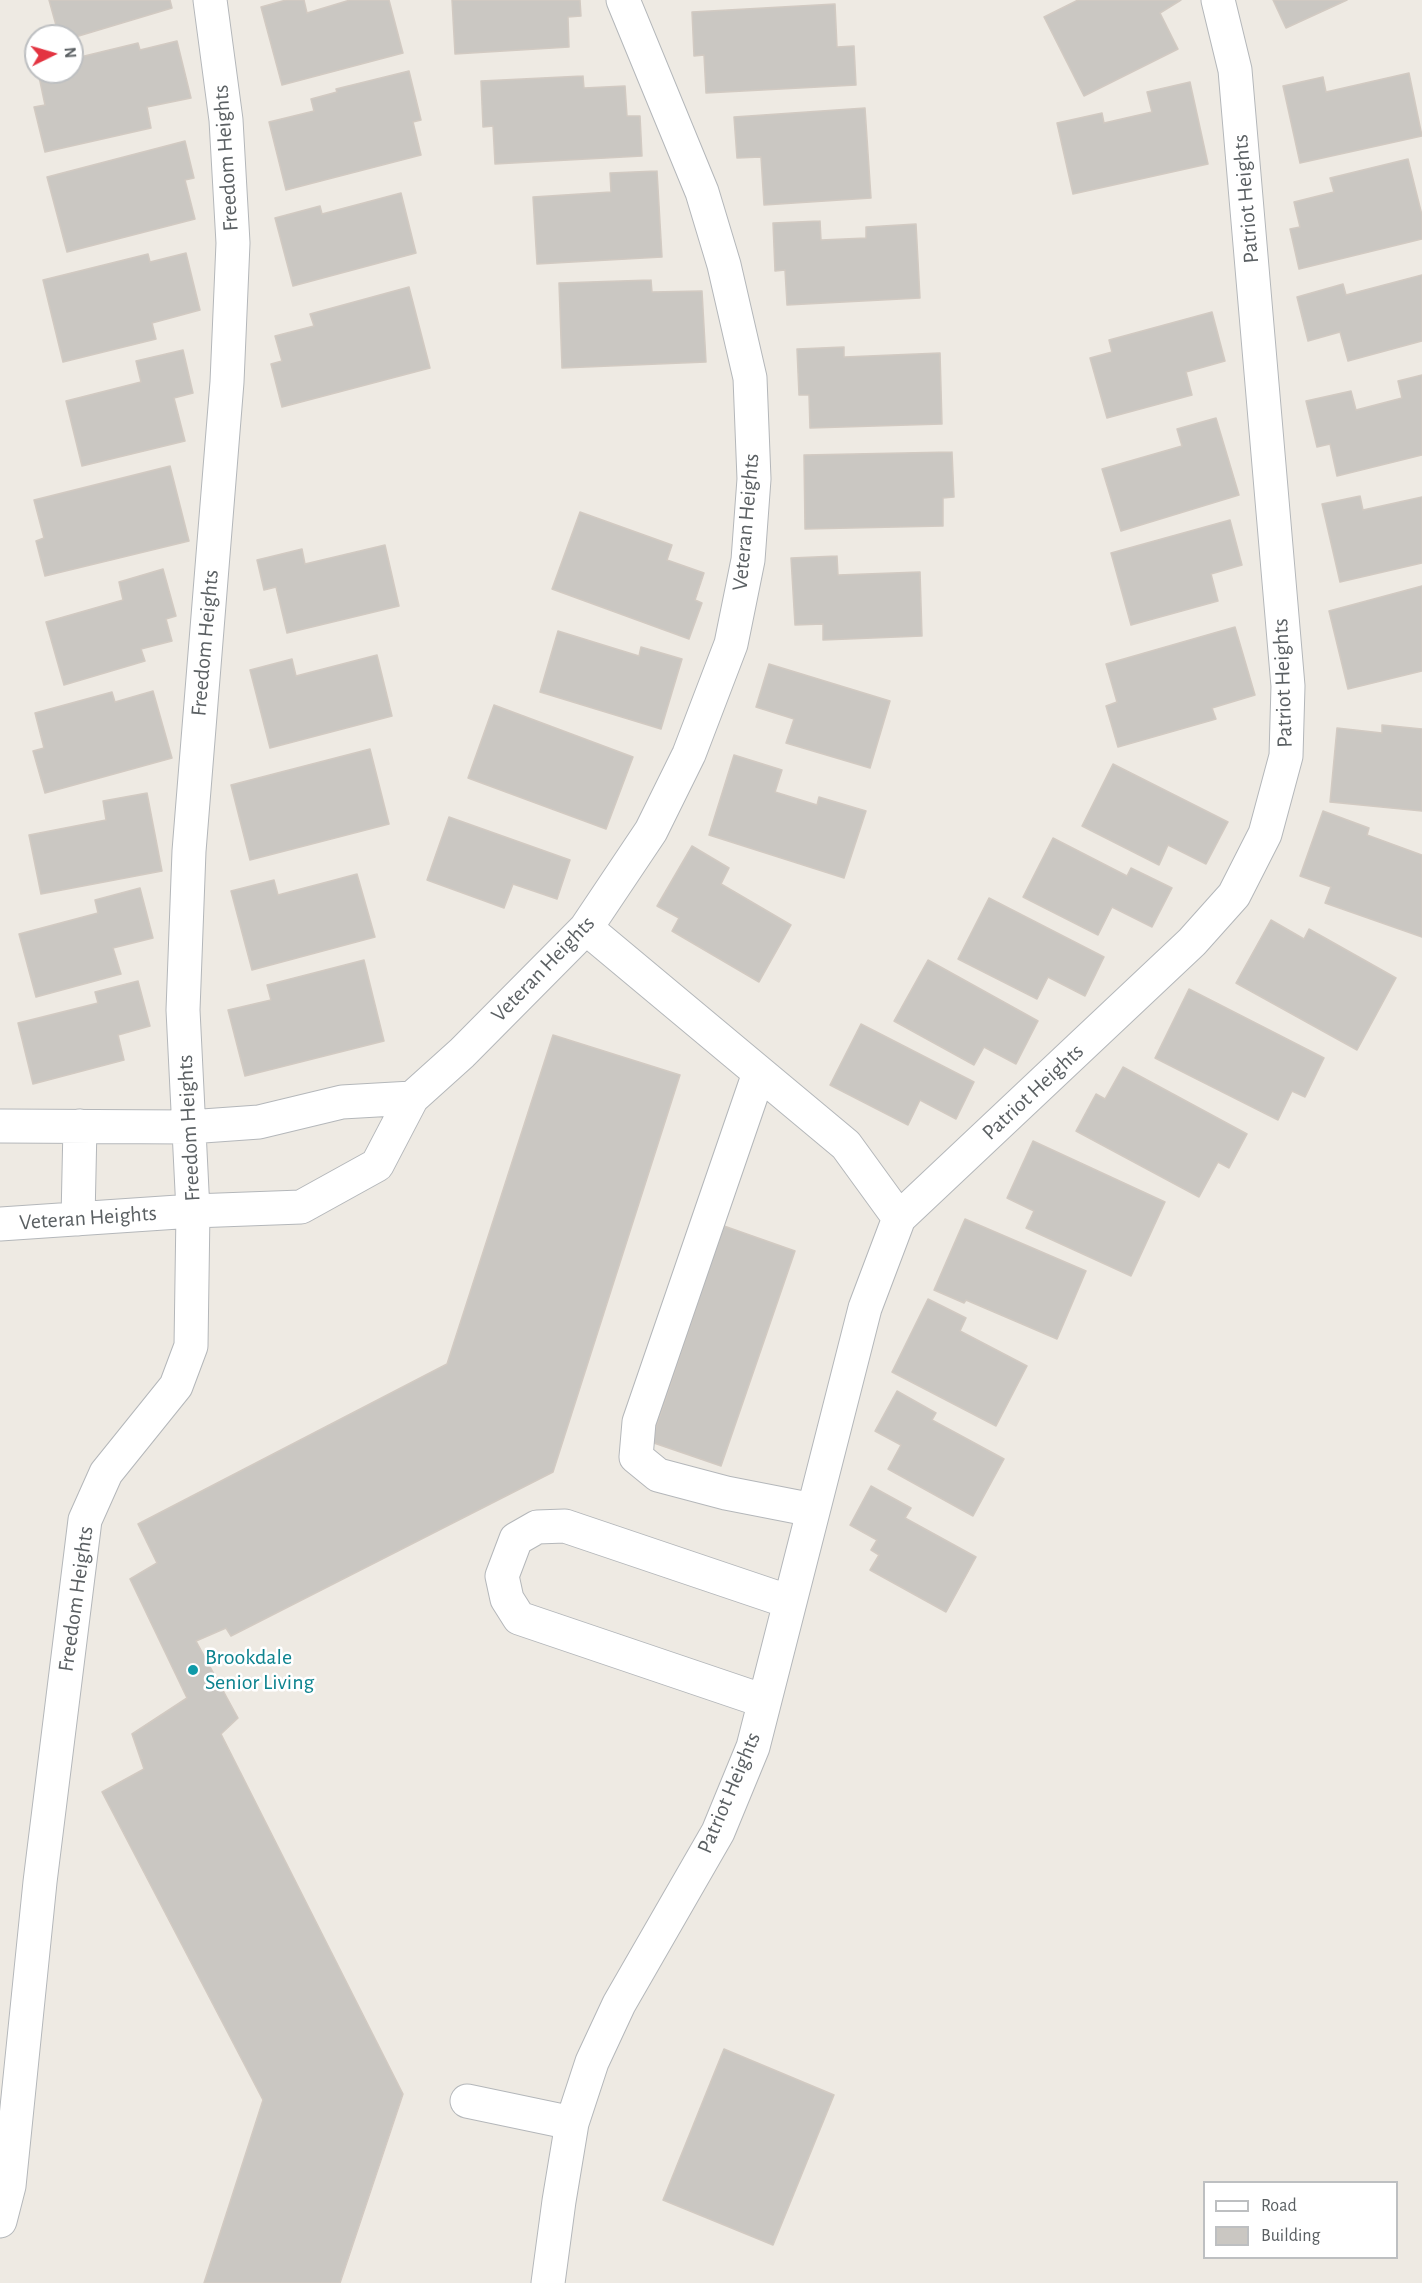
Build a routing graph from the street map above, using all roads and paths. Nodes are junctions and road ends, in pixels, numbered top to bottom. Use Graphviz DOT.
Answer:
graph roads {
  1 [pos="210,0"];
  2 [pos="623,0"];
  3 [pos="1218,0"];
  4 [pos="586,928"];
  5 [pos="759,1073"];
  6 [pos="412,1098"];
  7 [pos="0,1126"];
  8 [pos="80,1126"];
  9 [pos="189,1127"];
  10 [pos="193,1211"];
  11 [pos="899,1218"];
  12 [pos="78,1219"];
  13 [pos="0,1224"];
  14 [pos="813,1510"];
  15 [pos="790,1602"];
  16 [pos="764,1701"];
  17 [pos="467,2102"];
  18 [pos="572,2123"];
  19 [pos="0,2221"];
  20 [pos="548,2283"];
  1 -- 9 [label="street, Freedom Heights"];
  2 -- 4 [label="street, Veteran Heights"];
  3 -- 11 [label="street, Patriot Heights"];
  4 -- 5 [label="street"];
  4 -- 6 [label="street, Veteran Heights"];
  5 -- 11 [label="street"];
  5 -- 14 [label="street"];
  6 -- 9 [label="street"];
  6 -- 10 [label="street, Veteran Heights"];
  7 -- 8 [label="street"];
  8 -- 9 [label="street"];
  8 -- 12 [label="street"];
  9 -- 10 [label="street, Freedom Heights"];
  10 -- 12 [label="street, Veteran Heights"];
  10 -- 19 [label="street, Freedom Heights"];
  11 -- 14 [label="street, Patriot Heights"];
  12 -- 13 [label="street, Veteran Heights"];
  14 -- 15 [label="street, Patriot Heights"];
  15 -- 16 [label="street, Patriot Heights"];
  15 -- 16 [label="street"];
  16 -- 18 [label="street, Patriot Heights"];
  17 -- 18 [label="street"];
  18 -- 20 [label="street, Patriot Heights"];
}
